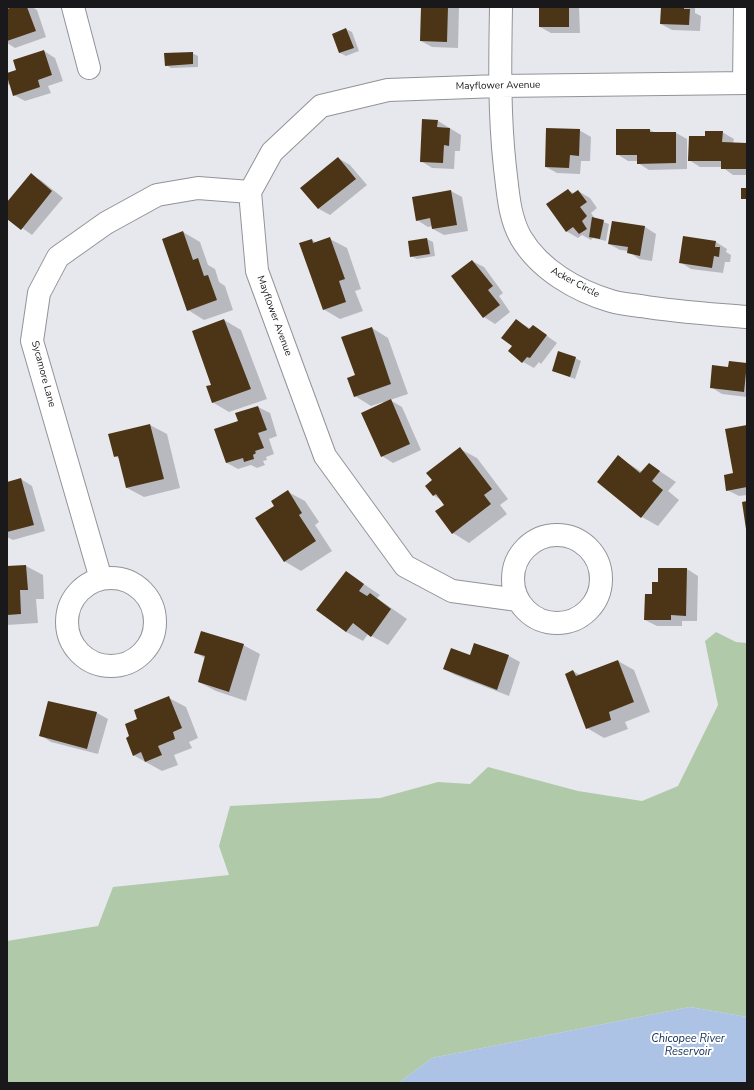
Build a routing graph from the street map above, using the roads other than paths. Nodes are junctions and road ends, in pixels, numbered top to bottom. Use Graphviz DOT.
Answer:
graph roads {
  1 [pos="72,7"];
  2 [pos="501,7"];
  3 [pos="745,7"];
  4 [pos="89,68"];
  5 [pos="746,83"];
  6 [pos="499,86"];
  7 [pos="250,192"];
  8 [pos="747,318"];
  9 [pos="102,579"];
  10 [pos="518,600"];
  1 -- 4 [label="street"];
  2 -- 6 [label="street, Acker Circle"];
  3 -- 5 [label="street"];
  5 -- 6 [label="street, Mayflower Avenue"];
  6 -- 7 [label="street, Mayflower Avenue"];
  6 -- 8 [label="street, Acker Circle"];
  7 -- 9 [label="street, Sycamore Lane"];
  7 -- 10 [label="street, Mayflower Avenue"];
  9 -- 9 [label="street"];
  10 -- 10 [label="street"];
}
